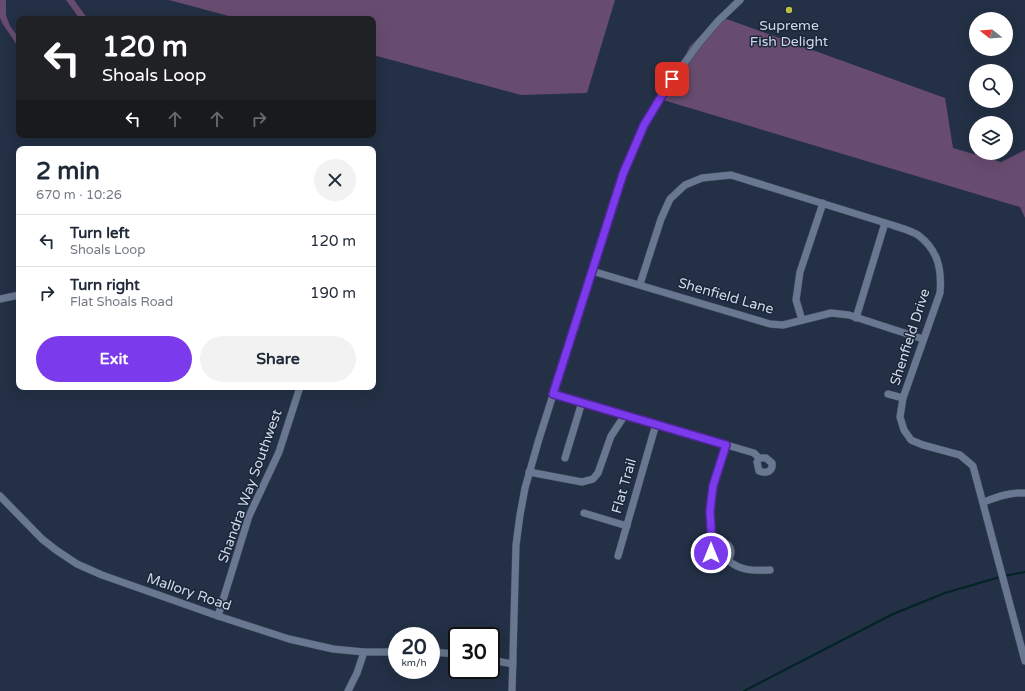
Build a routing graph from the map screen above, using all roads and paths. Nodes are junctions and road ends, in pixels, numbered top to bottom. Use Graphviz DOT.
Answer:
graph roads {
  1 [pos="740,0"];
  2 [pos="823,204"];
  3 [pos="885,223"];
  4 [pos="592,271"];
  5 [pos="640,284"];
  6 [pos="16,295"];
  7 [pos="0,299"];
  8 [pos="856,318"];
  9 [pos="802,320"];
  10 [pos="923,339"];
  11 [pos="299,390"];
  12 [pos="553,394"];
  13 [pos="888,394"];
  14 [pos="903,398"];
  15 [pos="582,402"];
  16 [pos="626,415"];
  17 [pos="656,424"];
  18 [pos="726,445"];
  19 [pos="565,458"];
  20 [pos="759,458"];
  21 [pos="529,472"];
  22 [pos="1025,493"];
  23 [pos="0,496"];
  24 [pos="984,502"];
  25 [pos="584,513"];
  26 [pos="627,526"];
  27 [pos="712,547"];
  28 [pos="618,556"];
  29 [pos="727,559"];
  30 [pos="770,570"];
  31 [pos="218,616"];
  32 [pos="364,652"];
  33 [pos="388,652"];
  34 [pos="1025,661"];
  35 [pos="500,662"];
  36 [pos="513,664"];
  37 [pos="348,691"];
  38 [pos="512,691"];
  1 -- 4 [label="street"];
  2 -- 3 [label="street, Shenfield Drive"];
  2 -- 5 [label="street, Shenfield Drive"];
  2 -- 9 [label="street"];
  3 -- 8 [label="street"];
  3 -- 10 [label="street, Shenfield Drive"];
  4 -- 5 [label="street, Shenfield Lane"];
  4 -- 12 [label="street"];
  5 -- 9 [label="street, Shenfield Lane"];
  6 -- 7 [label="street"];
  8 -- 9 [label="street, Shenfield Lane"];
  8 -- 10 [label="street, Shenfield Lane"];
  10 -- 14 [label="street, Shenfield Drive"];
  11 -- 31 [label="street, Shandra Way Southwest"];
  12 -- 15 [label="street"];
  12 -- 21 [label="street"];
  13 -- 14 [label="street"];
  14 -- 24 [label="street, Shenfield Drive"];
  15 -- 16 [label="street"];
  15 -- 19 [label="street"];
  16 -- 17 [label="street"];
  16 -- 21 [label="street"];
  17 -- 18 [label="street"];
  17 -- 26 [label="street, Flat Trail"];
  18 -- 20 [label="street"];
  18 -- 27 [label="street"];
  21 -- 36 [label="street"];
  22 -- 24 [label="street"];
  23 -- 31 [label="street, Mallory Road"];
  24 -- 34 [label="street, Shenfield Drive"];
  25 -- 26 [label="street"];
  26 -- 28 [label="street, Flat Trail"];
  27 -- 29 [label="street"];
  27 -- 29 [label="street"];
  29 -- 30 [label="street"];
  31 -- 32 [label="street, Mallory Road"];
  32 -- 33 [label="street, Mallory Road"];
  32 -- 37 [label="street"];
  35 -- 36 [label="street"];
  36 -- 38 [label="street"];
}
